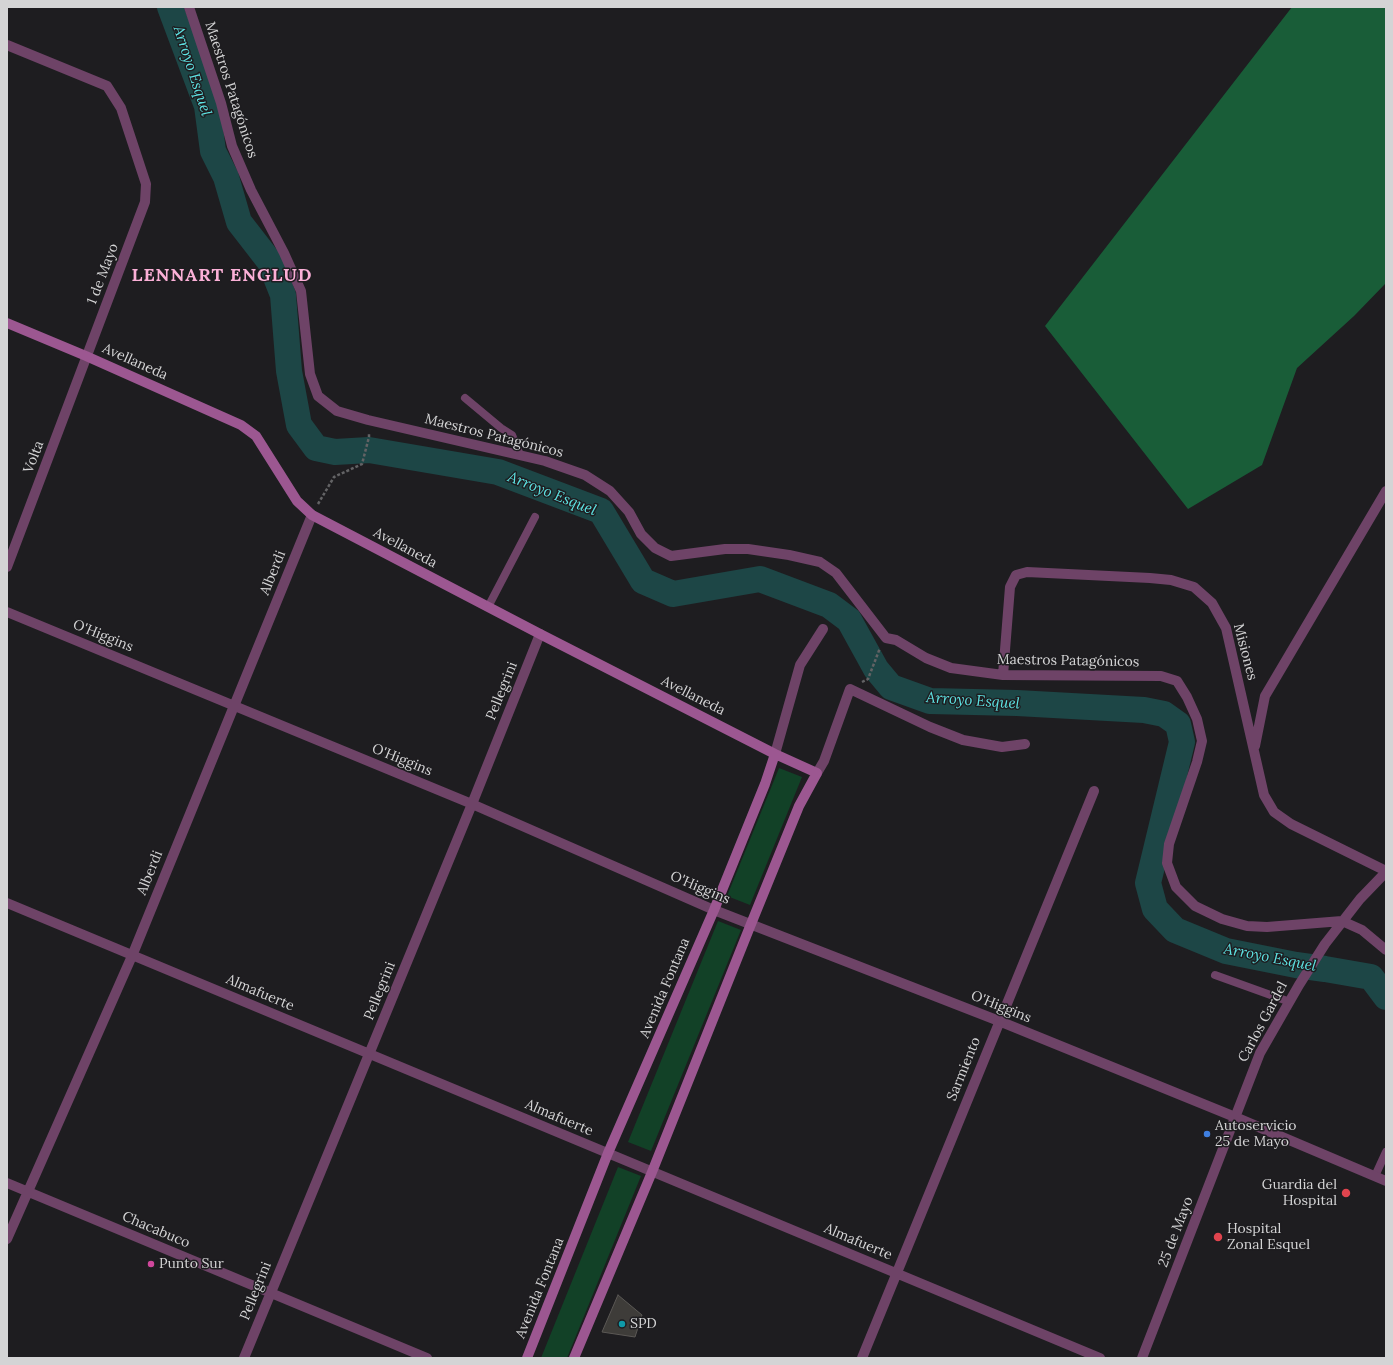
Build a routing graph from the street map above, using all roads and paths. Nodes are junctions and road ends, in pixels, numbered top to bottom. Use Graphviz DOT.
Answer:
graph roads {
  1 [pos="189,7"];
  2 [pos="7,45"];
  3 [pos="7,323"];
  4 [pos="86,356"];
  5 [pos="465,398"];
  6 [pos="369,437"];
  7 [pos="520,455"];
  8 [pos="1386,490"];
  9 [pos="312,515"];
  10 [pos="535,517"];
  11 [pos="7,567"];
  12 [pos="488,607"];
  13 [pos="7,612"];
  14 [pos="823,629"];
  15 [pos="540,634"];
  16 [pos="879,651"];
  17 [pos="1003,675"];
  18 [pos="868,679"];
  19 [pos="233,706"];
  20 [pos="1025,744"];
  21 [pos="1254,750"];
  22 [pos="775,754"];
  23 [pos="817,773"];
  24 [pos="1094,791"];
  25 [pos="472,804"];
  26 [pos="1386,872"];
  27 [pos="7,903"];
  28 [pos="714,910"];
  29 [pos="1342,921"];
  30 [pos="750,924"];
  31 [pos="1386,950"];
  32 [pos="132,956"];
  33 [pos="1215,975"];
  34 [pos="1290,1002"];
  35 [pos="999,1021"];
  36 [pos="369,1054"];
  37 [pos="1235,1117"];
  38 [pos="1386,1152"];
  39 [pos="608,1154"];
  40 [pos="652,1172"];
  41 [pos="1375,1176"];
  42 [pos="1386,1181"];
  43 [pos="7,1183"];
  44 [pos="27,1191"];
  45 [pos="7,1239"];
  46 [pos="897,1274"];
  47 [pos="270,1293"];
  48 [pos="244,1358"];
  49 [pos="427,1358"];
  50 [pos="527,1358"];
  51 [pos="574,1358"];
  52 [pos="862,1358"];
  53 [pos="1100,1358"];
  54 [pos="1142,1358"];
  1 -- 7 [label="street, Maestros Patagónicos"];
  2 -- 4 [label="street, 1 de Mayo"];
  3 -- 4 [label="street, Avellaneda"];
  4 -- 9 [label="street, Avellaneda"];
  4 -- 11 [label="street, Volta"];
  5 -- 7 [label="lane"];
  6 -- 9 [label="path"];
  7 -- 17 [label="street, Maestros Patagónicos"];
  8 -- 21 [label="street"];
  9 -- 12 [label="street, Avellaneda"];
  9 -- 19 [label="street, Alberdi"];
  10 -- 12 [label="lane"];
  12 -- 15 [label="street, Avellaneda"];
  13 -- 19 [label="street, O'Higgins"];
  14 -- 22 [label="street, Avenida Fontana"];
  15 -- 22 [label="street, Avellaneda"];
  15 -- 25 [label="street, Pellegrini"];
  16 -- 18 [label="path"];
  17 -- 21 [label="street, Misiones"];
  17 -- 29 [label="street, Maestros Patagónicos"];
  19 -- 25 [label="street, O'Higgins"];
  19 -- 32 [label="street, Alberdi"];
  20 -- 23 [label="street"];
  21 -- 26 [label="street, Misiones"];
  22 -- 23 [label="street, Avellaneda"];
  22 -- 28 [label="street, Avenida Fontana"];
  23 -- 30 [label="street"];
  24 -- 35 [label="street, Sarmiento"];
  25 -- 28 [label="street, O'Higgins"];
  25 -- 36 [label="street, Pellegrini"];
  26 -- 29 [label="street, Carlos Gardel"];
  27 -- 32 [label="street, Almafuerte"];
  28 -- 30 [label="street, O'Higgins"];
  28 -- 39 [label="street, Avenida Fontana"];
  29 -- 31 [label="street, Maestros Patagónicos"];
  29 -- 34 [label="street, Carlos Gardel"];
  30 -- 35 [label="street, O'Higgins"];
  30 -- 40 [label="street"];
  32 -- 36 [label="street, Almafuerte"];
  32 -- 44 [label="street, Alberdi"];
  33 -- 34 [label="lane"];
  34 -- 37 [label="street, Carlos Gardel"];
  35 -- 37 [label="street, O'Higgins"];
  35 -- 46 [label="street, Sarmiento"];
  36 -- 39 [label="street, Almafuerte"];
  36 -- 47 [label="street, Pellegrini"];
  37 -- 41 [label="street, O'Higgins"];
  37 -- 54 [label="street, 25 de Mayo"];
  38 -- 41 [label="lane"];
  39 -- 40 [label="street, Almafuerte"];
  39 -- 50 [label="street, Avenida Fontana"];
  40 -- 46 [label="street, Almafuerte"];
  40 -- 51 [label="street"];
  41 -- 42 [label="street, O'Higgins"];
  43 -- 44 [label="street, Chacabuco"];
  44 -- 45 [label="street, Alberdi"];
  44 -- 47 [label="street, Chacabuco"];
  46 -- 52 [label="street, Sarmiento"];
  46 -- 53 [label="street, Almafuerte"];
  47 -- 48 [label="street, Pellegrini"];
  47 -- 49 [label="street, Chacabuco"];
}
